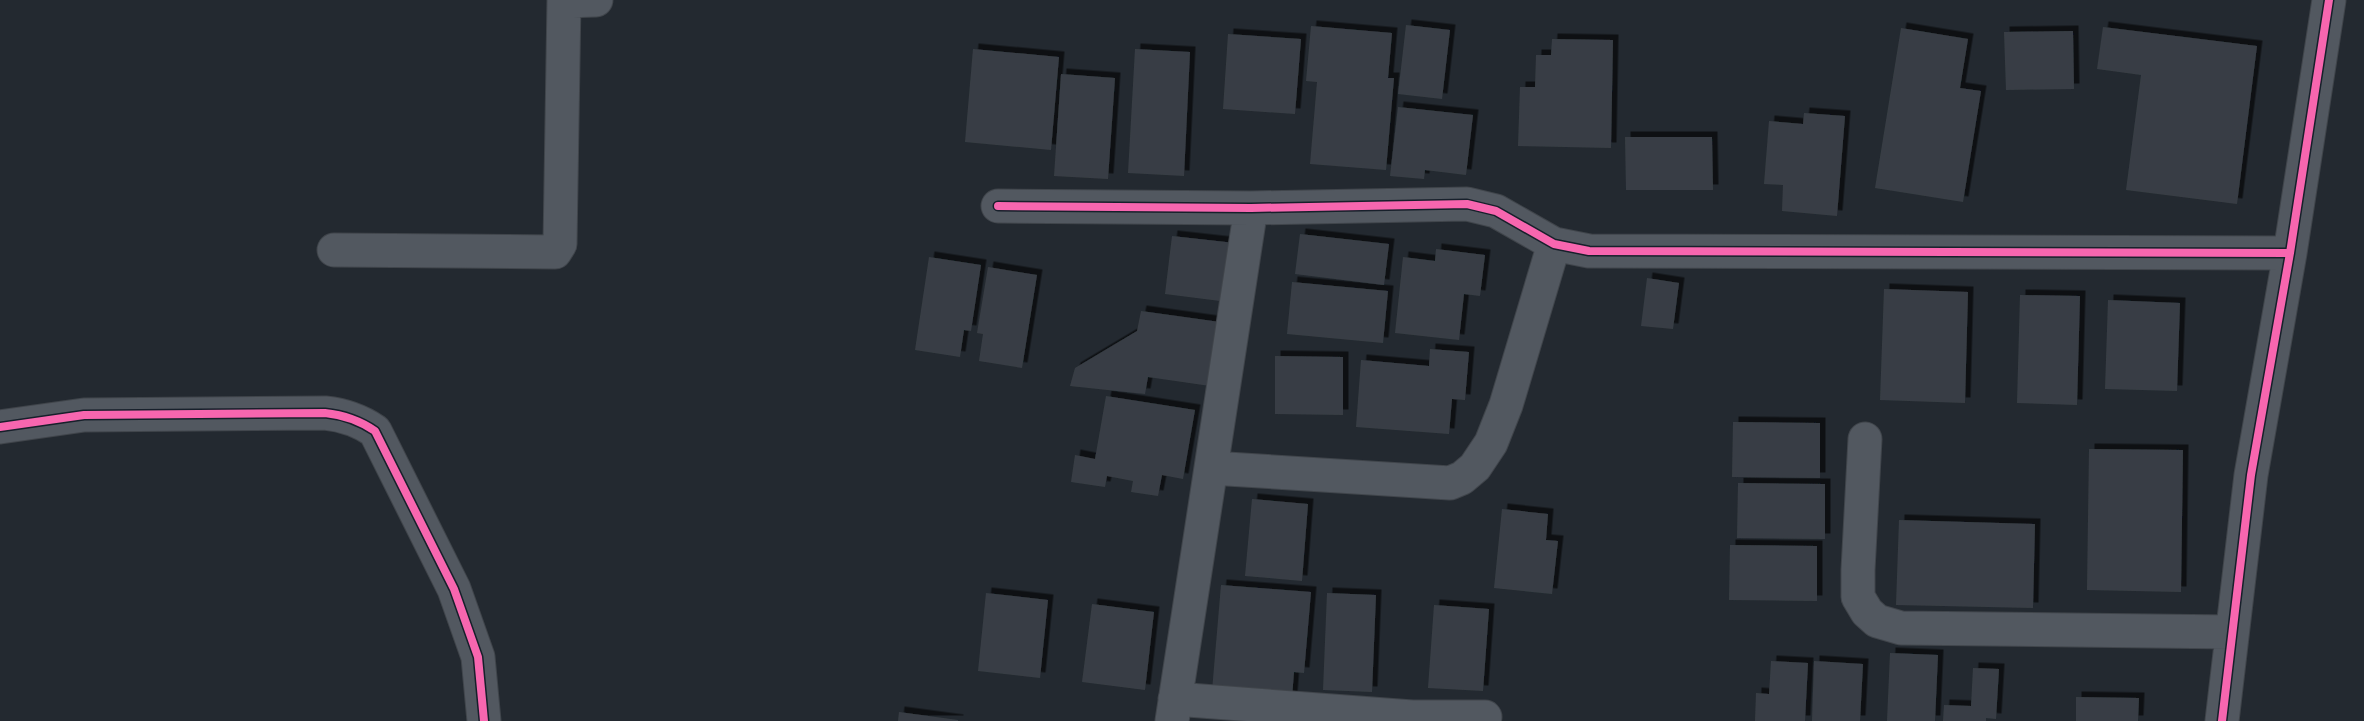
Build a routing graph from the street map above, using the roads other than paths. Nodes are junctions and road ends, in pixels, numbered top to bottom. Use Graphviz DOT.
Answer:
graph roads {
  1 [pos="596,0"];
  2 [pos="2329,0"];
  3 [pos="564,1"];
  4 [pos="998,206"];
  5 [pos="1251,208"];
  6 [pos="1554,243"];
  7 [pos="334,250"];
  8 [pos="2290,254"];
  9 [pos="0,427"];
  10 [pos="1865,439"];
  11 [pos="1210,468"];
  12 [pos="2232,632"];
  13 [pos="1174,710"];
  14 [pos="1485,717"];
  15 [pos="484,721"];
  16 [pos="2222,721"];
  1 -- 3 [label="street"];
  2 -- 8 [label="street"];
  3 -- 7 [label="street"];
  4 -- 5 [label="street"];
  5 -- 6 [label="street"];
  5 -- 11 [label="street"];
  6 -- 8 [label="street"];
  6 -- 11 [label="street"];
  8 -- 12 [label="street"];
  9 -- 15 [label="street"];
  10 -- 12 [label="street"];
  11 -- 13 [label="street"];
  12 -- 16 [label="street"];
  13 -- 14 [label="street"];
}
